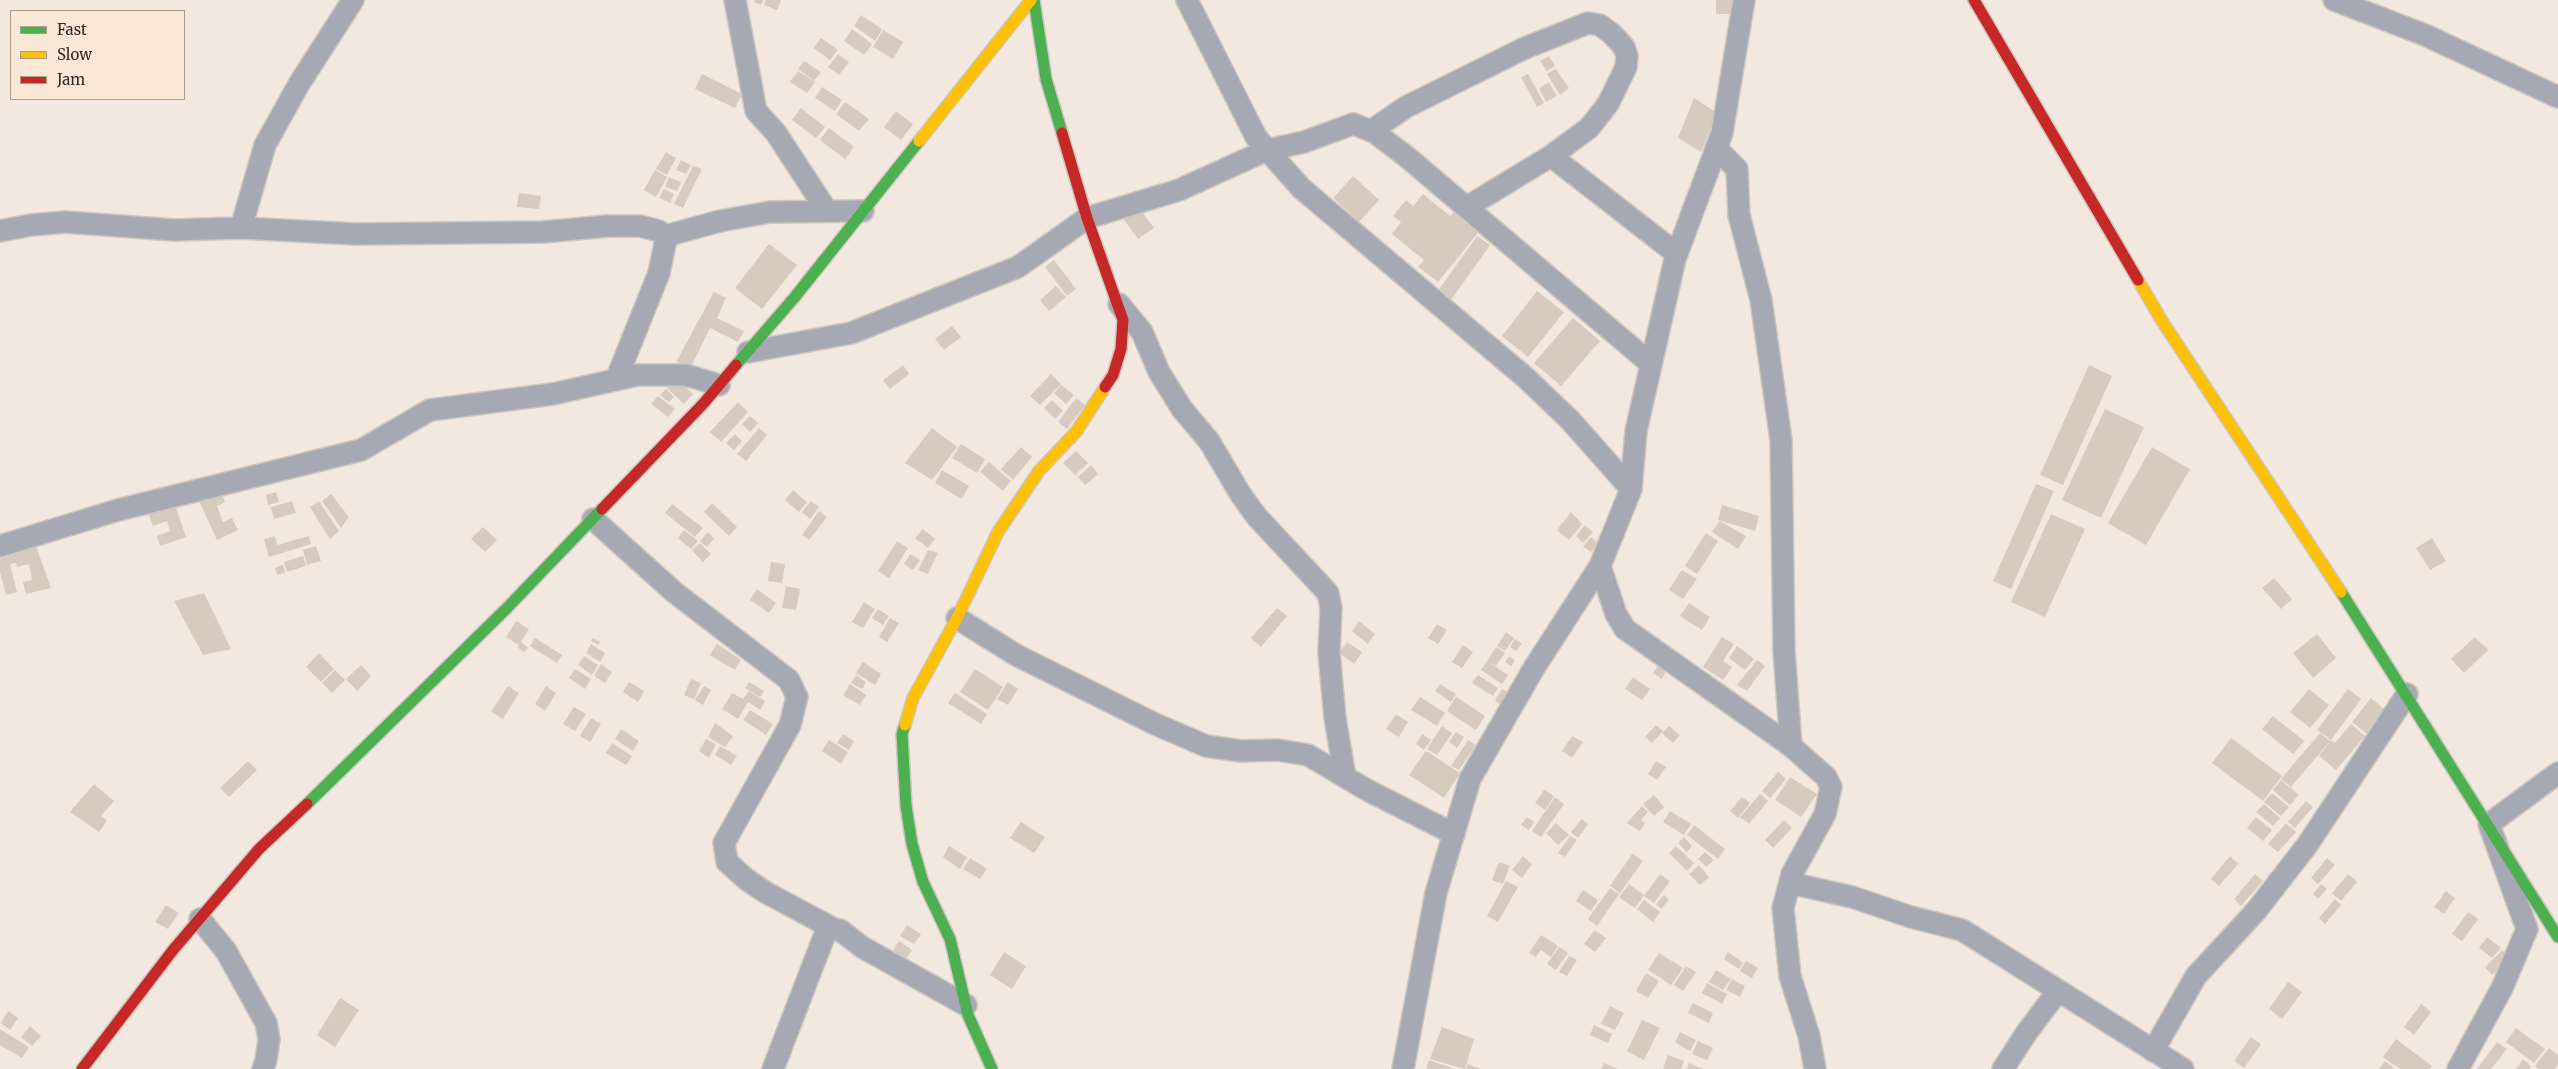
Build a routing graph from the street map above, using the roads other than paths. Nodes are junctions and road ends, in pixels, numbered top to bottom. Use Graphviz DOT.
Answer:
graph roads {
  1 [pos="353,0"];
  2 [pos="735,0"];
  3 [pos="1032,0"];
  4 [pos="1187,0"];
  5 [pos="1744,0"];
  6 [pos="1974,0"];
  7 [pos="2334,0"];
  8 [pos="2555,90"];
  9 [pos="1371,130"];
  10 [pos="1716,148"];
  11 [pos="1267,150"];
  12 [pos="1551,156"];
  13 [pos="1467,207"];
  14 [pos="863,210"];
  15 [pos="826,211"];
  16 [pos="1087,218"];
  17 [pos="240,228"];
  18 [pos="0,232"];
  19 [pos="665,236"];
  20 [pos="1677,254"];
  21 [pos="1115,299"];
  22 [pos="748,352"];
  23 [pos="1652,364"];
  24 [pos="616,380"];
  25 [pos="719,385"];
  26 [pos="1631,488"];
  27 [pos="593,518"];
  28 [pos="0,546"];
  29 [pos="1600,566"];
  30 [pos="957,618"];
  31 [pos="2407,694"];
  32 [pos="1791,746"];
  33 [pos="2558,773"];
  34 [pos="1345,777"];
  35 [pos="2489,824"];
  36 [pos="1454,834"];
  37 [pos="1790,882"];
  38 [pos="200,919"];
  39 [pos="834,929"];
  40 [pos="2558,937"];
  41 [pos="2058,991"];
  42 [pos="966,1006"];
  43 [pos="2153,1051"];
  44 [pos="82,1069"];
  45 [pos="263,1069"];
  46 [pos="773,1069"];
  47 [pos="992,1069"];
  48 [pos="1403,1069"];
  49 [pos="1815,1069"];
  50 [pos="2003,1069"];
  51 [pos="2183,1069"];
  52 [pos="2458,1069"];
  1 -- 17 [label="street"];
  2 -- 15 [label="street"];
  3 -- 14 [label="street"];
  3 -- 16 [label="street"];
  4 -- 11 [label="street"];
  5 -- 10 [label="street"];
  6 -- 31 [label="street"];
  7 -- 8 [label="street"];
  9 -- 11 [label="street"];
  9 -- 12 [label="street"];
  9 -- 13 [label="street"];
  10 -- 20 [label="street"];
  10 -- 32 [label="street"];
  11 -- 16 [label="street"];
  11 -- 26 [label="street"];
  12 -- 13 [label="street"];
  12 -- 20 [label="street"];
  13 -- 23 [label="street"];
  14 -- 15 [label="street"];
  14 -- 22 [label="street"];
  15 -- 19 [label="street"];
  16 -- 21 [label="street"];
  16 -- 22 [label="street"];
  17 -- 18 [label="street"];
  17 -- 19 [label="street"];
  19 -- 24 [label="street"];
  20 -- 23 [label="street"];
  21 -- 30 [label="street"];
  21 -- 34 [label="street"];
  22 -- 25 [label="street"];
  23 -- 26 [label="street"];
  24 -- 25 [label="street"];
  24 -- 28 [label="street"];
  25 -- 27 [label="street"];
  26 -- 29 [label="street"];
  27 -- 38 [label="street"];
  27 -- 39 [label="street"];
  29 -- 32 [label="street"];
  29 -- 36 [label="street"];
  30 -- 34 [label="street"];
  30 -- 42 [label="street"];
  31 -- 35 [label="street"];
  31 -- 43 [label="street"];
  32 -- 37 [label="street"];
  33 -- 35 [label="street"];
  34 -- 36 [label="street"];
  35 -- 40 [label="street"];
  35 -- 52 [label="street"];
  36 -- 48 [label="street"];
  37 -- 41 [label="street"];
  37 -- 49 [label="street"];
  38 -- 44 [label="street"];
  38 -- 45 [label="street"];
  39 -- 42 [label="street"];
  39 -- 46 [label="street"];
  41 -- 43 [label="street"];
  41 -- 50 [label="street"];
  42 -- 47 [label="street"];
  43 -- 51 [label="street"];
}
